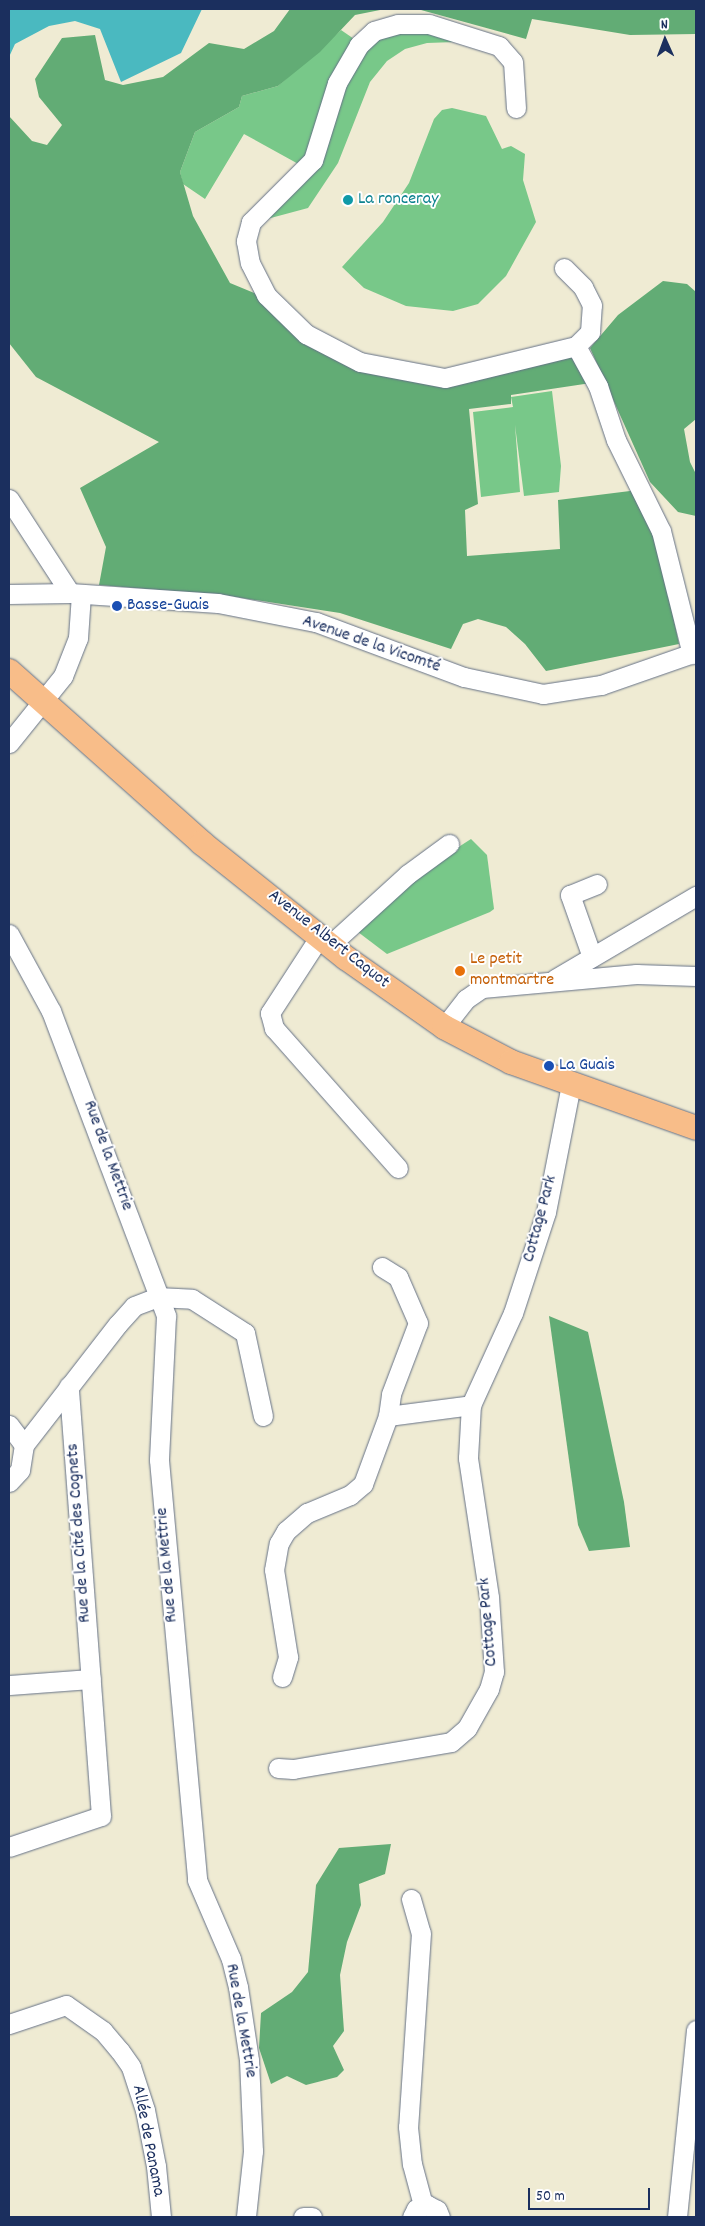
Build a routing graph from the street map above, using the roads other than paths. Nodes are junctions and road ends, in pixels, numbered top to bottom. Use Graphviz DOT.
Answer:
graph roads {
  1 [pos="516,108"];
  2 [pos="564,268"];
  3 [pos="576,346"];
  4 [pos="9,499"];
  5 [pos="76,593"];
  6 [pos="9,594"];
  7 [pos="694,653"];
  8 [pos="9,671"];
  9 [pos="44,703"];
  10 [pos="9,743"];
  11 [pos="449,844"];
  12 [pos="597,884"];
  13 [pos="696,896"];
  14 [pos="9,934"];
  15 [pos="325,940"];
  16 [pos="592,957"];
  17 [pos="696,976"];
  18 [pos="550,982"];
  19 [pos="444,1027"];
  20 [pos="571,1084"];
  21 [pos="696,1128"];
  22 [pos="398,1168"];
  23 [pos="382,1267"];
  24 [pos="157,1297"];
  25 [pos="70,1386"];
  26 [pos="471,1404"];
  27 [pos="263,1416"];
  28 [pos="388,1416"];
  29 [pos="9,1425"];
  30 [pos="24,1445"];
  31 [pos="9,1482"];
  32 [pos="282,1677"];
  33 [pos="91,1679"];
  34 [pos="9,1685"];
  35 [pos="278,1768"];
  36 [pos="9,1847"];
  37 [pos="412,1899"];
  38 [pos="9,2024"];
  39 [pos="696,2030"];
  40 [pos="418,2211"];
  41 [pos="161,2217"];
  42 [pos="246,2217"];
  43 [pos="304,2217"];
  44 [pos="312,2217"];
  45 [pos="440,2217"];
  46 [pos="677,2217"];
  1 -- 3 [label="street"];
  2 -- 3 [label="street"];
  3 -- 7 [label="street"];
  4 -- 5 [label="street"];
  5 -- 6 [label="street, Avenue de la Vicomté"];
  5 -- 7 [label="street, Avenue de la Vicomté"];
  5 -- 9 [label="street"];
  8 -- 9 [label="main road, Avenue Albert Caquot"];
  9 -- 10 [label="street"];
  9 -- 15 [label="main road, Avenue Albert Caquot"];
  11 -- 15 [label="street"];
  12 -- 16 [label="street"];
  13 -- 16 [label="street"];
  14 -- 24 [label="street, Rue de la Mettrie"];
  15 -- 19 [label="main road, Avenue Albert Caquot"];
  15 -- 22 [label="street"];
  16 -- 18 [label="street"];
  17 -- 18 [label="street"];
  18 -- 19 [label="street"];
  19 -- 20 [label="main road, Avenue Albert Caquot"];
  20 -- 21 [label="main road, Avenue Albert Caquot"];
  20 -- 26 [label="street, Cottage Park"];
  23 -- 28 [label="street"];
  24 -- 25 [label="street"];
  24 -- 27 [label="street"];
  24 -- 42 [label="street, Rue de la Mettrie"];
  25 -- 30 [label="street"];
  25 -- 33 [label="street, Rue de la Cité des Cognets"];
  26 -- 28 [label="street"];
  26 -- 35 [label="street, Cottage Park"];
  28 -- 32 [label="street"];
  29 -- 30 [label="street"];
  30 -- 31 [label="street"];
  33 -- 34 [label="street"];
  33 -- 36 [label="street, Rue de la Cité des Cognets"];
  37 -- 40 [label="street"];
  38 -- 41 [label="street, Allée de Panama"];
  39 -- 46 [label="street"];
  40 -- 45 [label="street"];
  43 -- 44 [label="street"];
}
